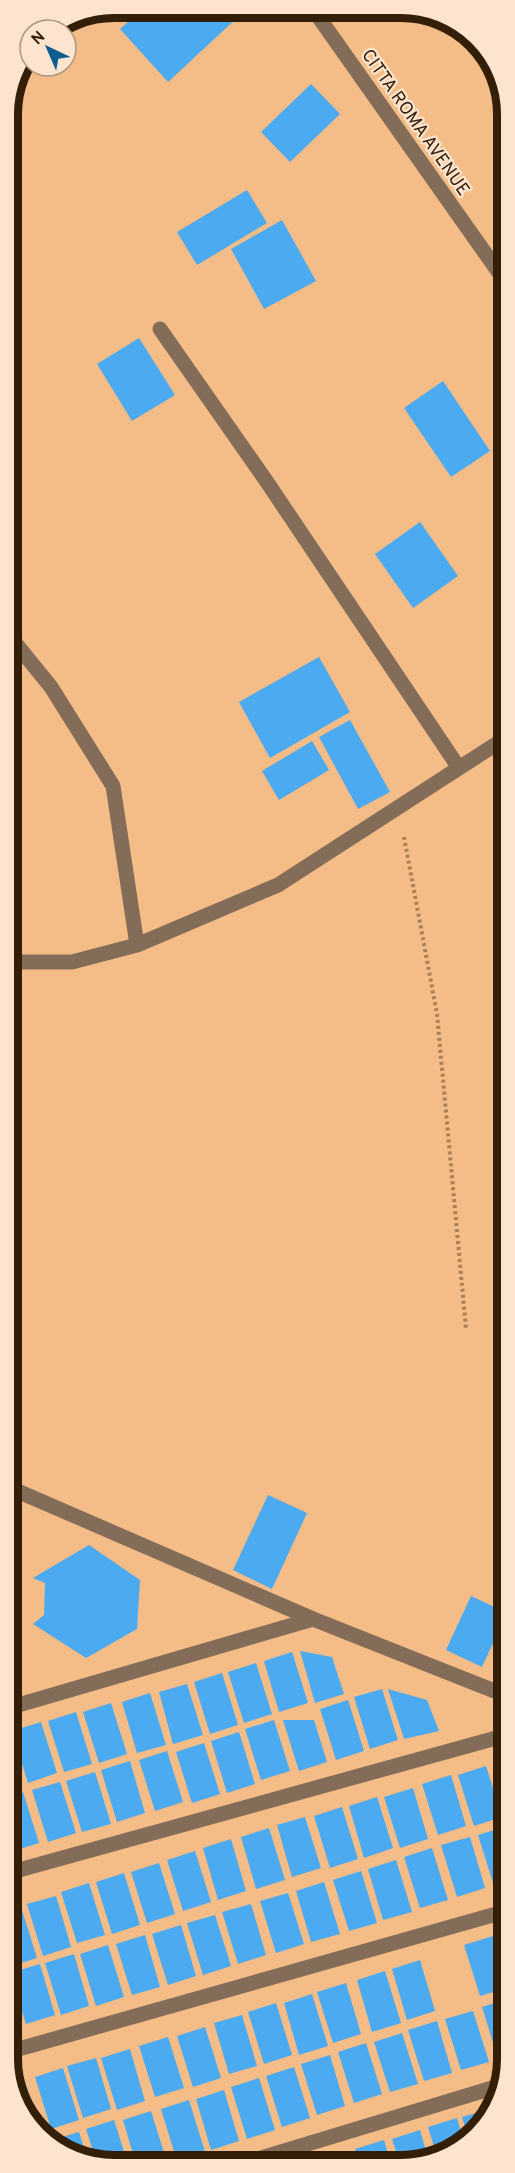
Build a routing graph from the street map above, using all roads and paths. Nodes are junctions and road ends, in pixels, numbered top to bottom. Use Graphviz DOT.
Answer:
graph roads {
  1 [pos="319,18"];
  2 [pos="497,270"];
  3 [pos="160,329"];
  4 [pos="18,646"];
  5 [pos="497,743"];
  6 [pos="459,768"];
  7 [pos="399,806"];
  8 [pos="137,945"];
  9 [pos="18,962"];
  10 [pos="466,1329"];
  11 [pos="18,1491"];
  12 [pos="313,1619"];
  13 [pos="497,1692"];
  14 [pos="18,1705"];
  15 [pos="497,1738"];
  16 [pos="18,1871"];
  17 [pos="497,1914"];
  18 [pos="18,2049"];
  19 [pos="492,2088"];
  20 [pos="271,2155"];
  1 -- 2 [label="street, CITTA ROMA AVENUE"];
  3 -- 6 [label="street"];
  4 -- 8 [label="street"];
  5 -- 6 [label="street"];
  6 -- 7 [label="street"];
  7 -- 8 [label="street"];
  7 -- 10 [label="path"];
  8 -- 9 [label="street"];
  11 -- 12 [label="street"];
  12 -- 13 [label="street"];
  12 -- 14 [label="street"];
  15 -- 16 [label="street"];
  17 -- 18 [label="street"];
  19 -- 20 [label="street"];
}
